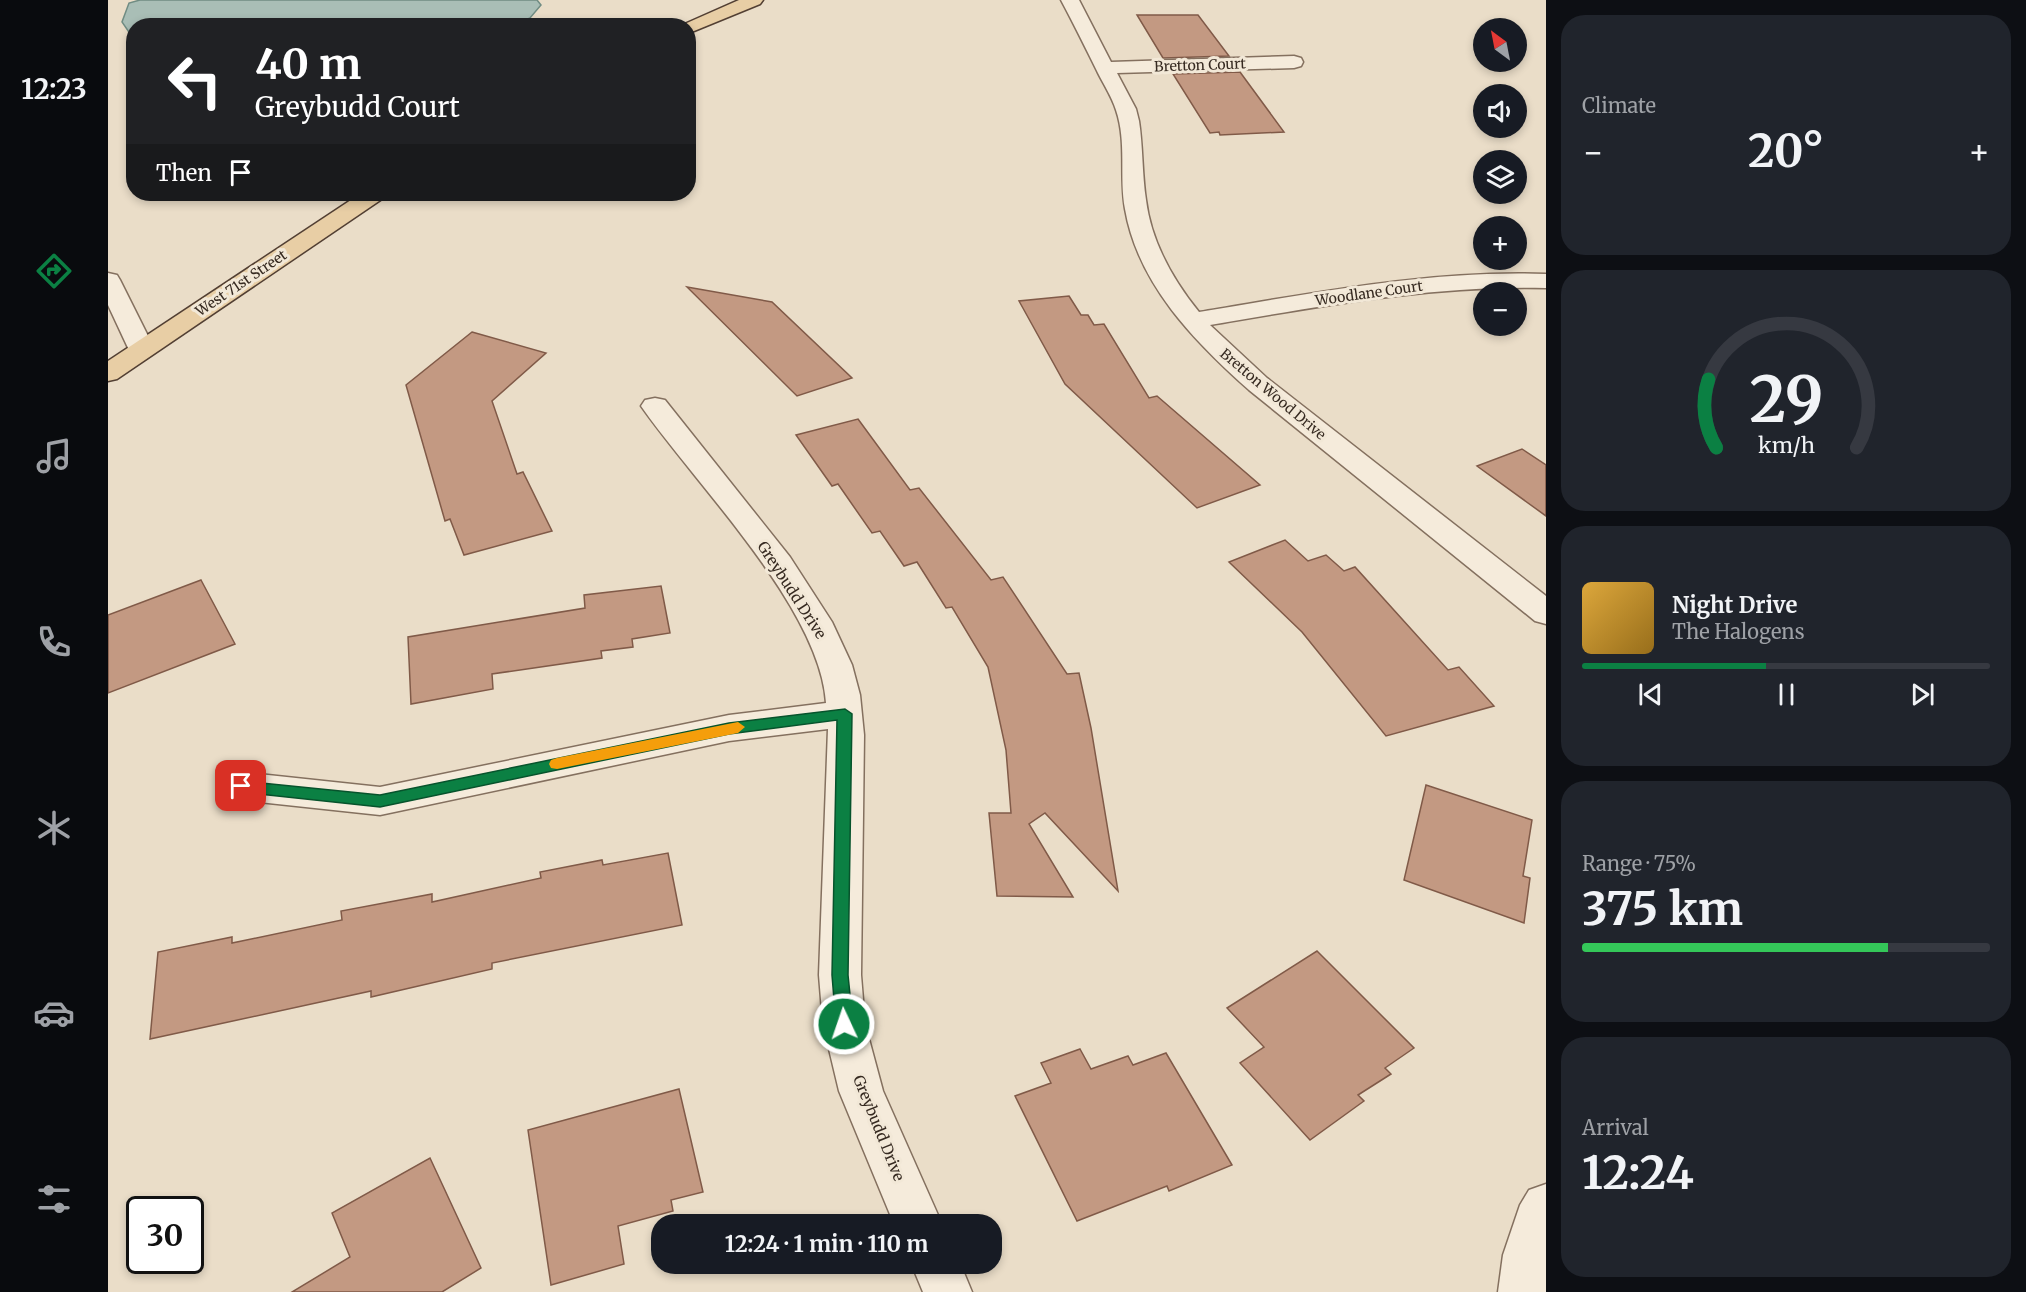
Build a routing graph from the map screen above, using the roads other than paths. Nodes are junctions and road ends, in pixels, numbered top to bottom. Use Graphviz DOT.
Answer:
graph roads {
  1 [pos="754,0"];
  2 [pos="1071,0"];
  3 [pos="696,24"];
  4 [pos="1294,62"];
  5 [pos="1106,68"];
  6 [pos="364,201"];
  7 [pos="108,280"];
  8 [pos="1546,281"];
  9 [pos="1193,320"];
  10 [pos="142,350"];
  11 [pos="108,373"];
  12 [pos="655,406"];
  13 [pos="1546,613"];
  14 [pos="845,714"];
  15 [pos="241,786"];
  16 [pos="1546,1207"];
  17 [pos="914,1214"];
  18 [pos="940,1274"];
  19 [pos="948,1292"];
  20 [pos="1522,1292"];
  1 -- 3 [label="main road"];
  2 -- 5 [label="street, Bretton Wood Drive"];
  4 -- 5 [label="street, Bretton Court"];
  5 -- 9 [label="street, Bretton Wood Drive"];
  6 -- 10 [label="main road, West 71st Street"];
  7 -- 10 [label="street"];
  8 -- 9 [label="street, Woodlane Court"];
  9 -- 13 [label="street, Bretton Wood Drive"];
  10 -- 11 [label="main road, West 71st Street"];
  12 -- 14 [label="street, Greybudd Drive"];
  14 -- 15 [label="street"];
  14 -- 17 [label="street, Greybudd Drive"];
  16 -- 20 [label="street"];
  18 -- 19 [label="street"];
}
